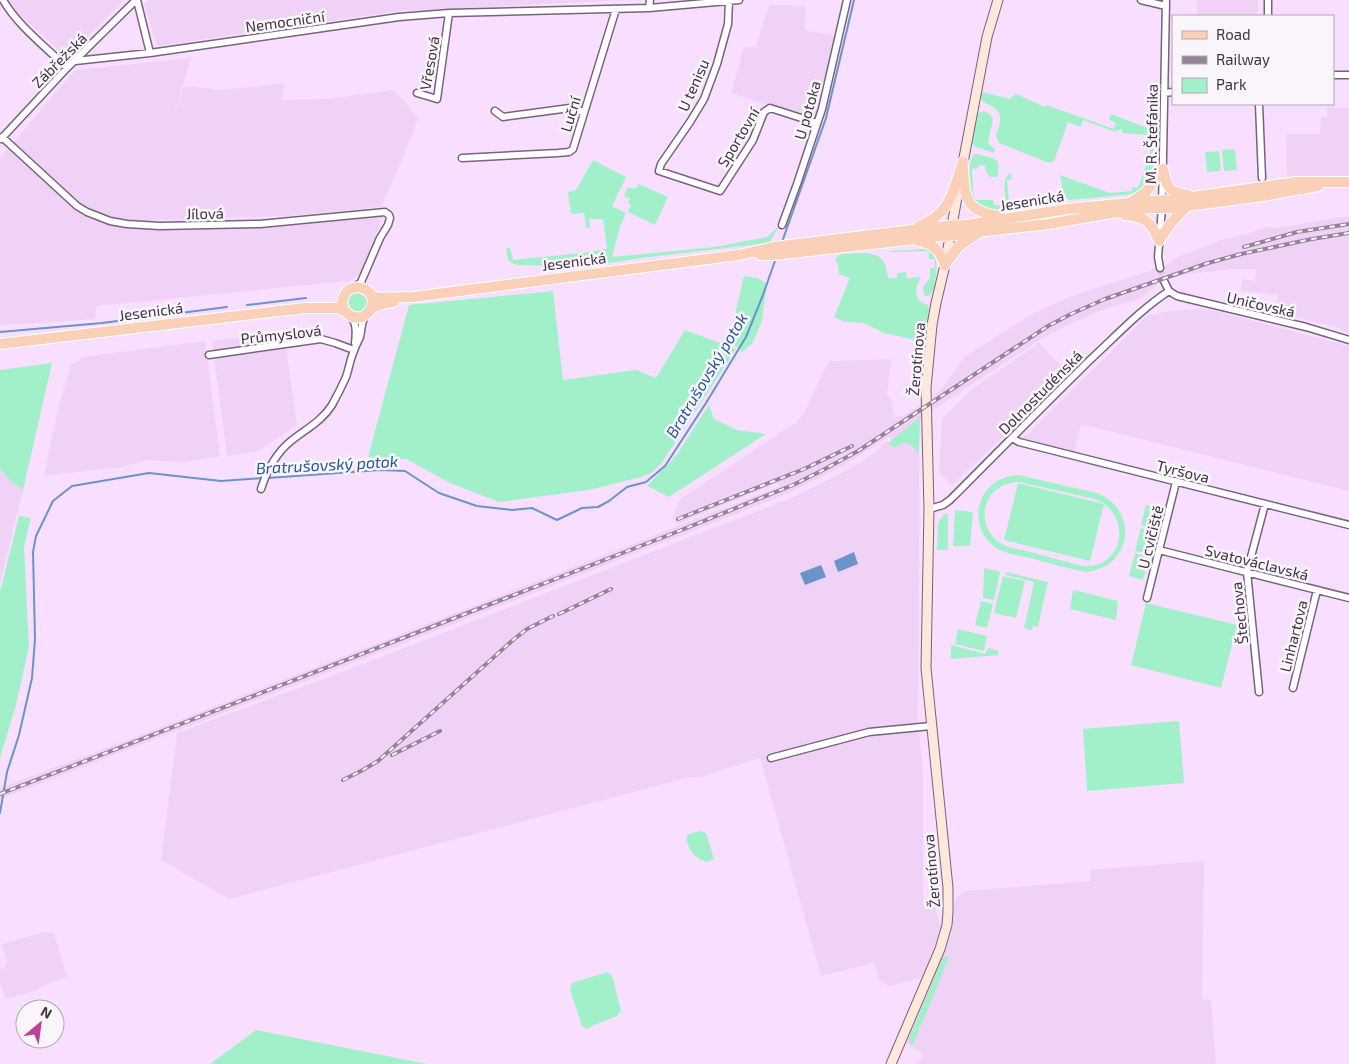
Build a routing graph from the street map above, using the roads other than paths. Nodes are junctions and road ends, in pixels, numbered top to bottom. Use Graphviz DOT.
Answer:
graph roads {
  1 [pos="3,0"];
  2 [pos="137,0"];
  3 [pos="650,0"];
  4 [pos="739,0"];
  5 [pos="848,0"];
  6 [pos="998,0"];
  7 [pos="1141,0"];
  8 [pos="729,1"];
  9 [pos="1166,3"];
  10 [pos="1268,3"];
  11 [pos="649,8"];
  12 [pos="616,9"];
  13 [pos="449,13"];
  14 [pos="1274,15"];
  15 [pos="150,53"];
  16 [pos="75,61"];
  17 [pos="67,68"];
  18 [pos="1334,75"];
  19 [pos="1349,75"];
  20 [pos="1172,92"];
  21 [pos="417,93"];
  22 [pos="1164,93"];
  23 [pos="1259,105"];
  24 [pos="494,111"];
  25 [pos="584,112"];
  26 [pos="818,123"];
  27 [pos="1,138"];
  28 [pos="462,158"];
  29 [pos="963,162"];
  30 [pos="1163,169"];
  31 [pos="659,171"];
  32 [pos="1262,178"];
  33 [pos="1349,182"];
  34 [pos="1330,183"];
  35 [pos="1198,196"];
  36 [pos="1128,203"];
  37 [pos="1162,204"];
  38 [pos="1187,206"];
  39 [pos="1105,214"];
  40 [pos="1013,218"];
  41 [pos="782,225"];
  42 [pos="951,230"];
  43 [pos="983,231"];
  44 [pos="907,235"];
  45 [pos="1159,240"];
  46 [pos="372,258"];
  47 [pos="945,265"];
  48 [pos="1160,268"];
  49 [pos="1164,281"];
  50 [pos="349,290"];
  51 [pos="1169,291"];
  52 [pos="370,294"];
  53 [pos="413,297"];
  54 [pos="305,308"];
  55 [pos="348,313"];
  56 [pos="368,313"];
  57 [pos="1349,340"];
  58 [pos="0,344"];
  59 [pos="354,350"];
  60 [pos="209,355"];
  61 [pos="1012,438"];
  62 [pos="1176,482"];
  63 [pos="261,486"];
  64 [pos="1265,504"];
  65 [pos="929,509"];
  66 [pos="1349,525"];
  67 [pos="1159,550"];
  68 [pos="1247,572"];
  69 [pos="1317,590"];
  70 [pos="1147,598"];
  71 [pos="1349,598"];
  72 [pos="1293,688"];
  73 [pos="1260,692"];
  74 [pos="931,726"];
  75 [pos="771,758"];
  76 [pos="891,1064"];
  1 -- 17 [label="street"];
  2 -- 15 [label="street"];
  2 -- 16 [label="street, Zábřežská"];
  3 -- 11 [label="street"];
  4 -- 8 [label="street, Nemocniční"];
  5 -- 26 [label="street, U potoka"];
  6 -- 29 [label="street, Žerotínova"];
  7 -- 9 [label="street"];
  8 -- 11 [label="street, Nemocniční"];
  8 -- 31 [label="street, U tenisu"];
  9 -- 22 [label="street, M. R. Štefánika"];
  10 -- 14 [label="street"];
  11 -- 12 [label="street, Nemocniční"];
  12 -- 13 [label="street, Nemocniční"];
  12 -- 25 [label="street, Luční"];
  13 -- 15 [label="street, Nemocniční"];
  13 -- 21 [label="street, Vřesová"];
  15 -- 16 [label="street, Nemocniční"];
  16 -- 17 [label="street, Zábřežská"];
  17 -- 27 [label="street, Zábřežská"];
  18 -- 19 [label="street"];
  20 -- 22 [label="street"];
  22 -- 30 [label="street, M. R. Štefánika"];
  23 -- 32 [label="street"];
  24 -- 25 [label="street"];
  25 -- 28 [label="street, Luční"];
  26 -- 31 [label="street, Sportovní"];
  26 -- 41 [label="street, U potoka"];
  27 -- 46 [label="street, Jílová"];
  29 -- 40 [label="main road"];
  29 -- 42 [label="street, Žerotínova"];
  29 -- 44 [label="main road"];
  30 -- 35 [label="main road"];
  30 -- 36 [label="main road"];
  30 -- 37 [label="street, M. R. Štefánika"];
  33 -- 34 [label="main road, Jesenická"];
  34 -- 35 [label="main road, Jesenická"];
  34 -- 38 [label="main road, Jesenická"];
  35 -- 37 [label="main road, Jesenická"];
  36 -- 37 [label="main road, Jesenická"];
  36 -- 40 [label="main road, Jesenická"];
  37 -- 38 [label="main road, Jesenická"];
  37 -- 39 [label="main road, Jesenická"];
  37 -- 45 [label="street, M. R. Štefánika"];
  38 -- 45 [label="main road"];
  39 -- 43 [label="main road, Jesenická"];
  39 -- 45 [label="main road"];
  40 -- 42 [label="main road, Jesenická"];
  42 -- 43 [label="main road, Jesenická"];
  42 -- 44 [label="main road, Jesenická"];
  42 -- 47 [label="street, Žerotínova"];
  43 -- 47 [label="main road"];
  44 -- 47 [label="main road"];
  44 -- 53 [label="main road, Jesenická"];
  45 -- 48 [label="street, M. R. Štefánika"];
  46 -- 50 [label="street, Jílová"];
  46 -- 52 [label="street, Jílová"];
  47 -- 65 [label="street, Žerotínova"];
  49 -- 51 [label="street"];
  50 -- 52 [label="main road, Jesenická"];
  50 -- 54 [label="main road, Jesenická"];
  50 -- 55 [label="main road"];
  51 -- 57 [label="street, Uničovská"];
  51 -- 61 [label="street, Dolnostudénská"];
  52 -- 53 [label="main road, Jesenická"];
  52 -- 56 [label="main road"];
  53 -- 56 [label="main road, Jesenická"];
  54 -- 55 [label="main road, Jesenická"];
  54 -- 58 [label="main road, Jesenická"];
  55 -- 56 [label="main road, Jesenická"];
  55 -- 59 [label="street"];
  56 -- 59 [label="street"];
  59 -- 60 [label="street, Průmyslová"];
  59 -- 63 [label="street"];
  61 -- 62 [label="street, Tyršova"];
  61 -- 65 [label="street, Dolnostudénská"];
  62 -- 64 [label="street, Tyršova"];
  62 -- 67 [label="street, U cvičiště"];
  64 -- 66 [label="street, Tyršova"];
  64 -- 68 [label="street, Štechova"];
  65 -- 74 [label="street, Žerotínova"];
  67 -- 68 [label="street, Svatováclavská"];
  67 -- 70 [label="street, U cvičiště"];
  68 -- 69 [label="street, Svatováclavská"];
  68 -- 73 [label="street, Štechova"];
  69 -- 71 [label="street, Svatováclavská"];
  69 -- 72 [label="street, Linhartova"];
  74 -- 75 [label="street"];
  74 -- 76 [label="street, Žerotínova"];
}
